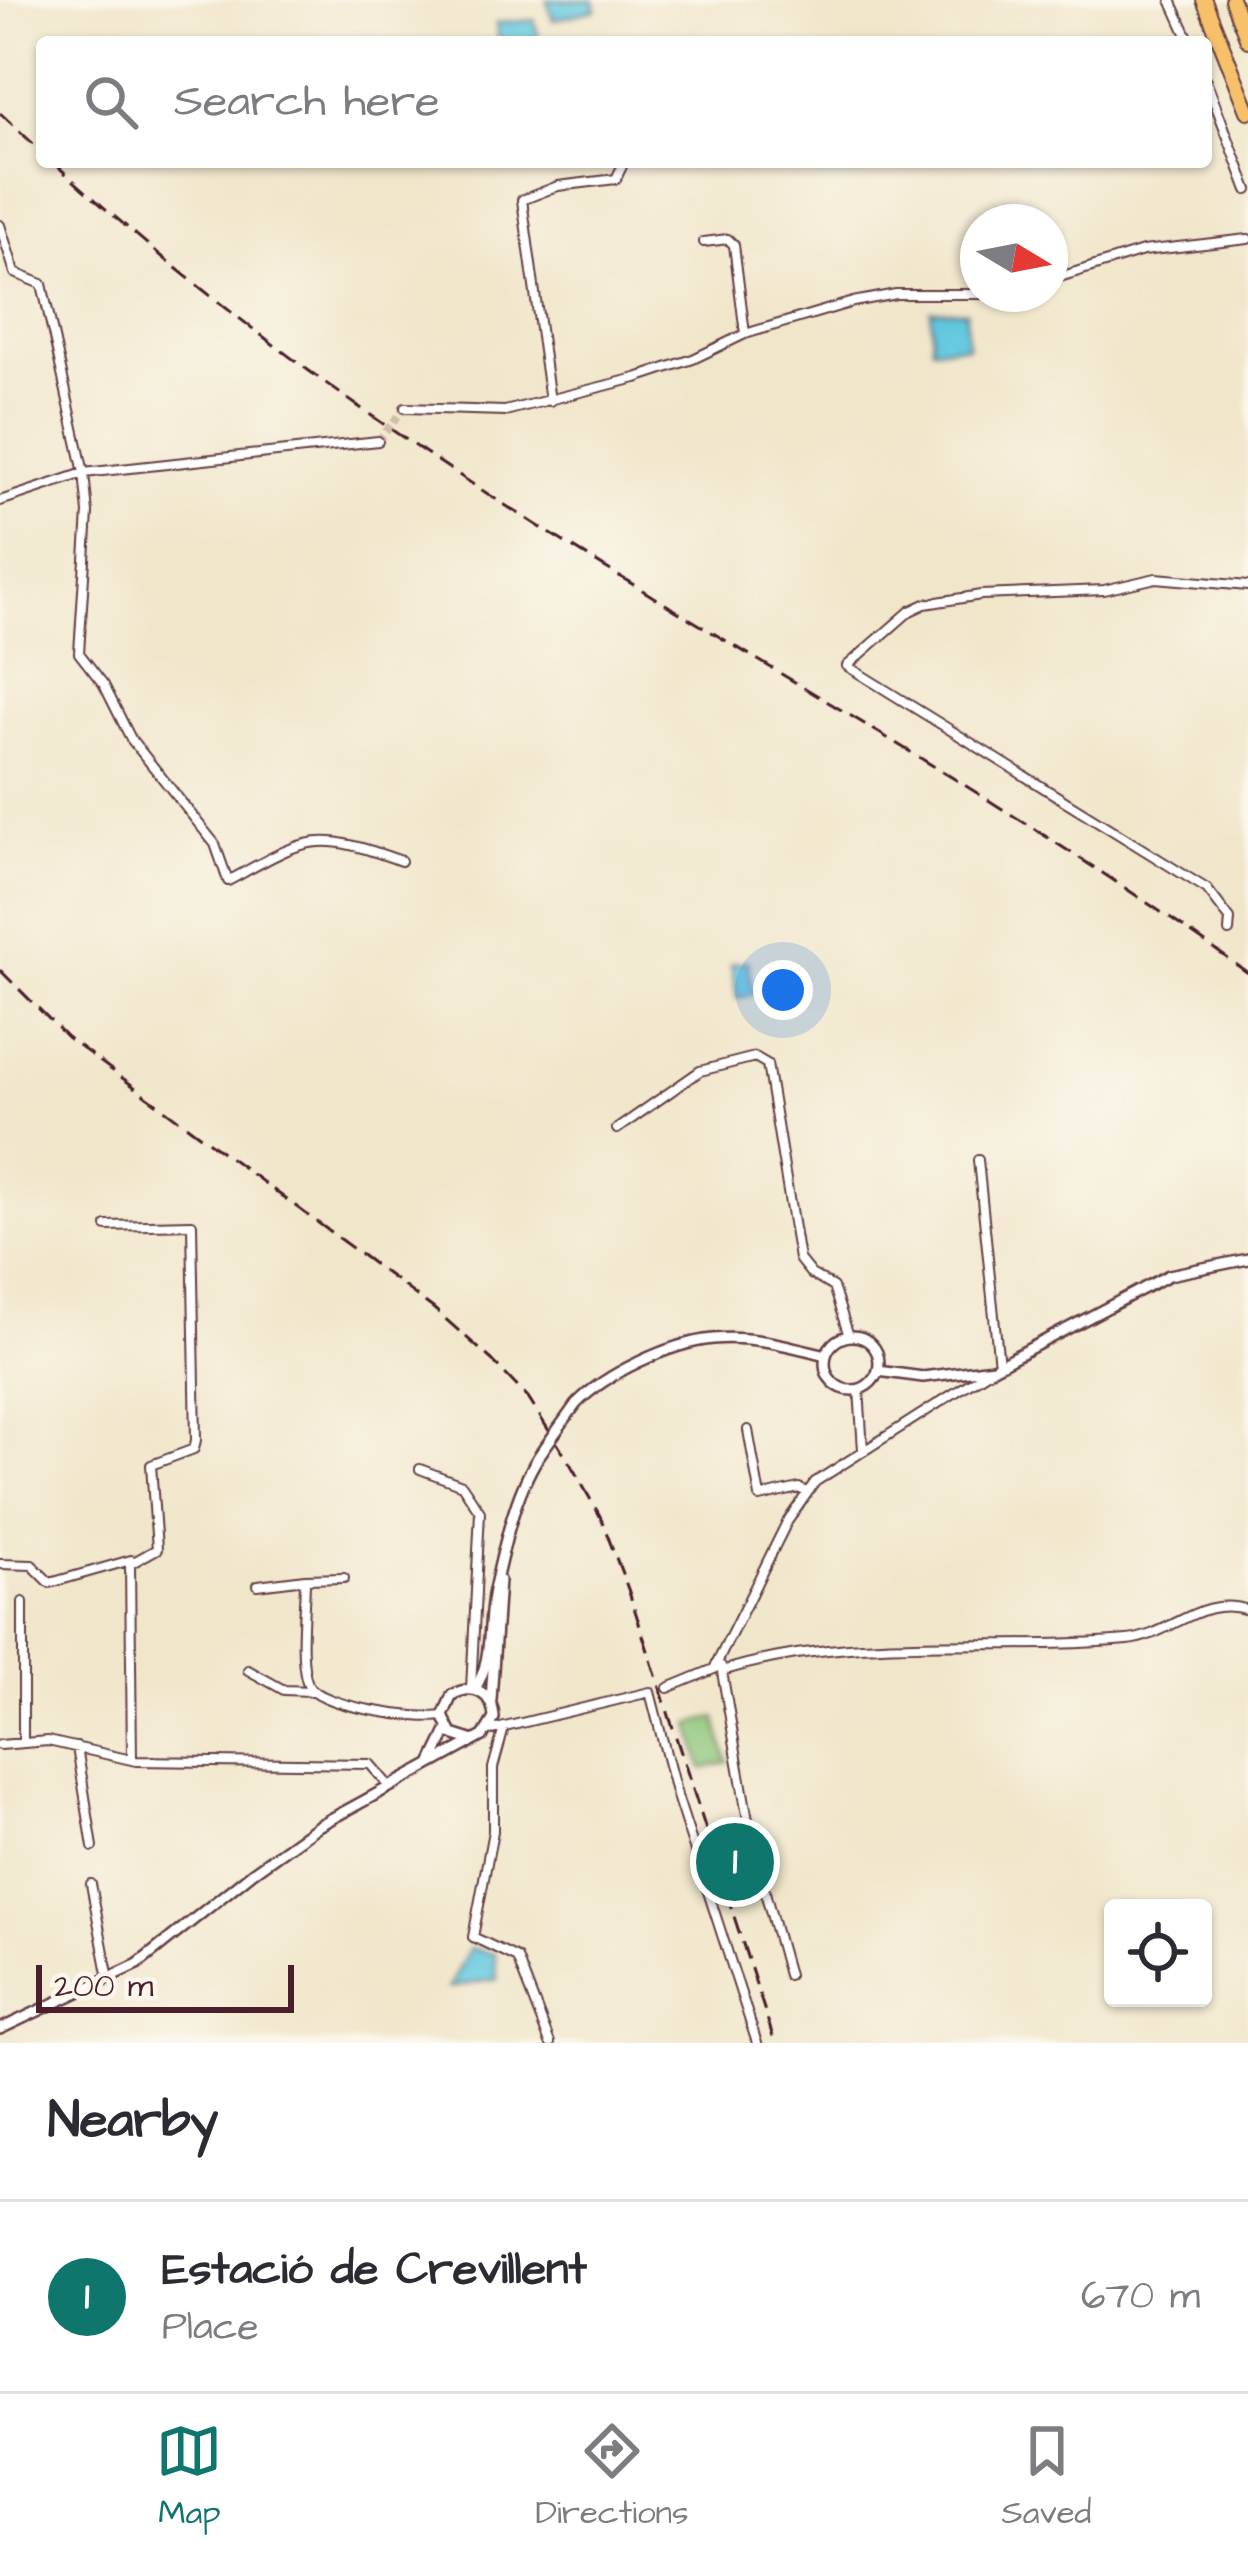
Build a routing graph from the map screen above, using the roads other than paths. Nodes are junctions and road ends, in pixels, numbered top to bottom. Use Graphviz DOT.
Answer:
graph roads {
  1 [pos="1172,0"];
  2 [pos="1204,0"];
  3 [pos="1232,0"];
  4 [pos="1187,36"];
  5 [pos="1248,40"];
  6 [pos="1212,96"];
  7 [pos="1248,111"];
  8 [pos="621,168"];
  9 [pos="1248,190"];
  10 [pos="0,225"];
  11 [pos="1248,239"];
  12 [pos="704,242"];
  13 [pos="1068,274"];
  14 [pos="960,294"];
  15 [pos="745,334"];
  16 [pos="550,401"];
  17 [pos="405,408"];
  18 [pos="378,441"];
  19 [pos="84,473"];
  20 [pos="0,501"];
  21 [pos="1248,586"];
  22 [pos="401,861"];
  23 [pos="1229,931"];
  24 [pos="617,1129"];
  25 [pos="978,1160"];
  26 [pos="107,1226"];
  27 [pos="1248,1259"];
  28 [pos="849,1336"];
  29 [pos="826,1355"];
  30 [pos="996,1367"];
  31 [pos="878,1371"];
  32 [pos="859,1389"];
  33 [pos="748,1430"];
  34 [pos="863,1450"];
  35 [pos="420,1469"];
  36 [pos="806,1492"];
  37 [pos="132,1560"];
  38 [pos="0,1564"];
  39 [pos="499,1574"];
  40 [pos="344,1578"];
  41 [pos="304,1579"];
  42 [pos="258,1585"];
  43 [pos="22,1603"];
  44 [pos="1248,1610"];
  45 [pos="720,1659"];
  46 [pos="248,1670"];
  47 [pos="722,1671"];
  48 [pos="668,1688"];
  49 [pos="472,1689"];
  50 [pos="313,1691"];
  51 [pos="491,1703"];
  52 [pos="443,1716"];
  53 [pos="504,1728"];
  54 [pos="448,1729"];
  55 [pos="488,1731"];
  56 [pos="471,1740"];
  57 [pos="22,1742"];
  58 [pos="0,1745"];
  59 [pos="76,1747"];
  60 [pos="132,1760"];
  61 [pos="431,1763"];
  62 [pos="389,1786"];
  63 [pos="93,1847"];
  64 [pos="91,1884"];
  65 [pos="788,1975"];
  66 [pos="109,1980"];
  67 [pos="0,2029"];
  68 [pos="550,2043"];
  69 [pos="757,2043"];
  1 -- 4 [label="street"];
  2 -- 7 [label="highway"];
  3 -- 5 [label="highway"];
  6 -- 9 [label="street"];
  8 -- 16 [label="street"];
  10 -- 19 [label="street"];
  11 -- 13 [label="street"];
  12 -- 15 [label="street"];
  14 -- 15 [label="street"];
  15 -- 16 [label="street"];
  16 -- 17 [label="street"];
  18 -- 19 [label="street"];
  19 -- 20 [label="street"];
  19 -- 22 [label="street"];
  21 -- 23 [label="street"];
  24 -- 28 [label="street"];
  25 -- 30 [label="street"];
  26 -- 37 [label="street"];
  27 -- 30 [label="street"];
  28 -- 29 [label="street"];
  28 -- 31 [label="street"];
  29 -- 32 [label="street"];
  29 -- 39 [label="street, bridge"];
  30 -- 31 [label="street"];
  30 -- 34 [label="street"];
  31 -- 32 [label="street"];
  32 -- 34 [label="street"];
  33 -- 36 [label="street"];
  34 -- 36 [label="street"];
  35 -- 49 [label="street"];
  36 -- 45 [label="street"];
  37 -- 38 [label="street"];
  37 -- 60 [label="street"];
  39 -- 49 [label="street"];
  39 -- 51 [label="street"];
  40 -- 41 [label="street"];
  41 -- 42 [label="street"];
  41 -- 50 [label="street"];
  43 -- 57 [label="street"];
  44 -- 47 [label="street"];
  45 -- 47 [label="street"];
  45 -- 48 [label="street"];
  46 -- 50 [label="street"];
  47 -- 65 [label="street"];
  49 -- 51 [label="street"];
  49 -- 52 [label="street"];
  50 -- 52 [label="street"];
  51 -- 55 [label="street"];
  52 -- 54 [label="street"];
  53 -- 55 [label="street"];
  53 -- 68 [label="street"];
  53 -- 69 [label="street"];
  54 -- 56 [label="street"];
  54 -- 61 [label="street"];
  55 -- 56 [label="street"];
  56 -- 61 [label="street"];
  57 -- 58 [label="street"];
  57 -- 59 [label="street"];
  59 -- 60 [label="street"];
  59 -- 63 [label="street"];
  60 -- 62 [label="street"];
  61 -- 62 [label="street"];
  62 -- 66 [label="street"];
  64 -- 66 [label="street"];
  66 -- 67 [label="street"];
}
